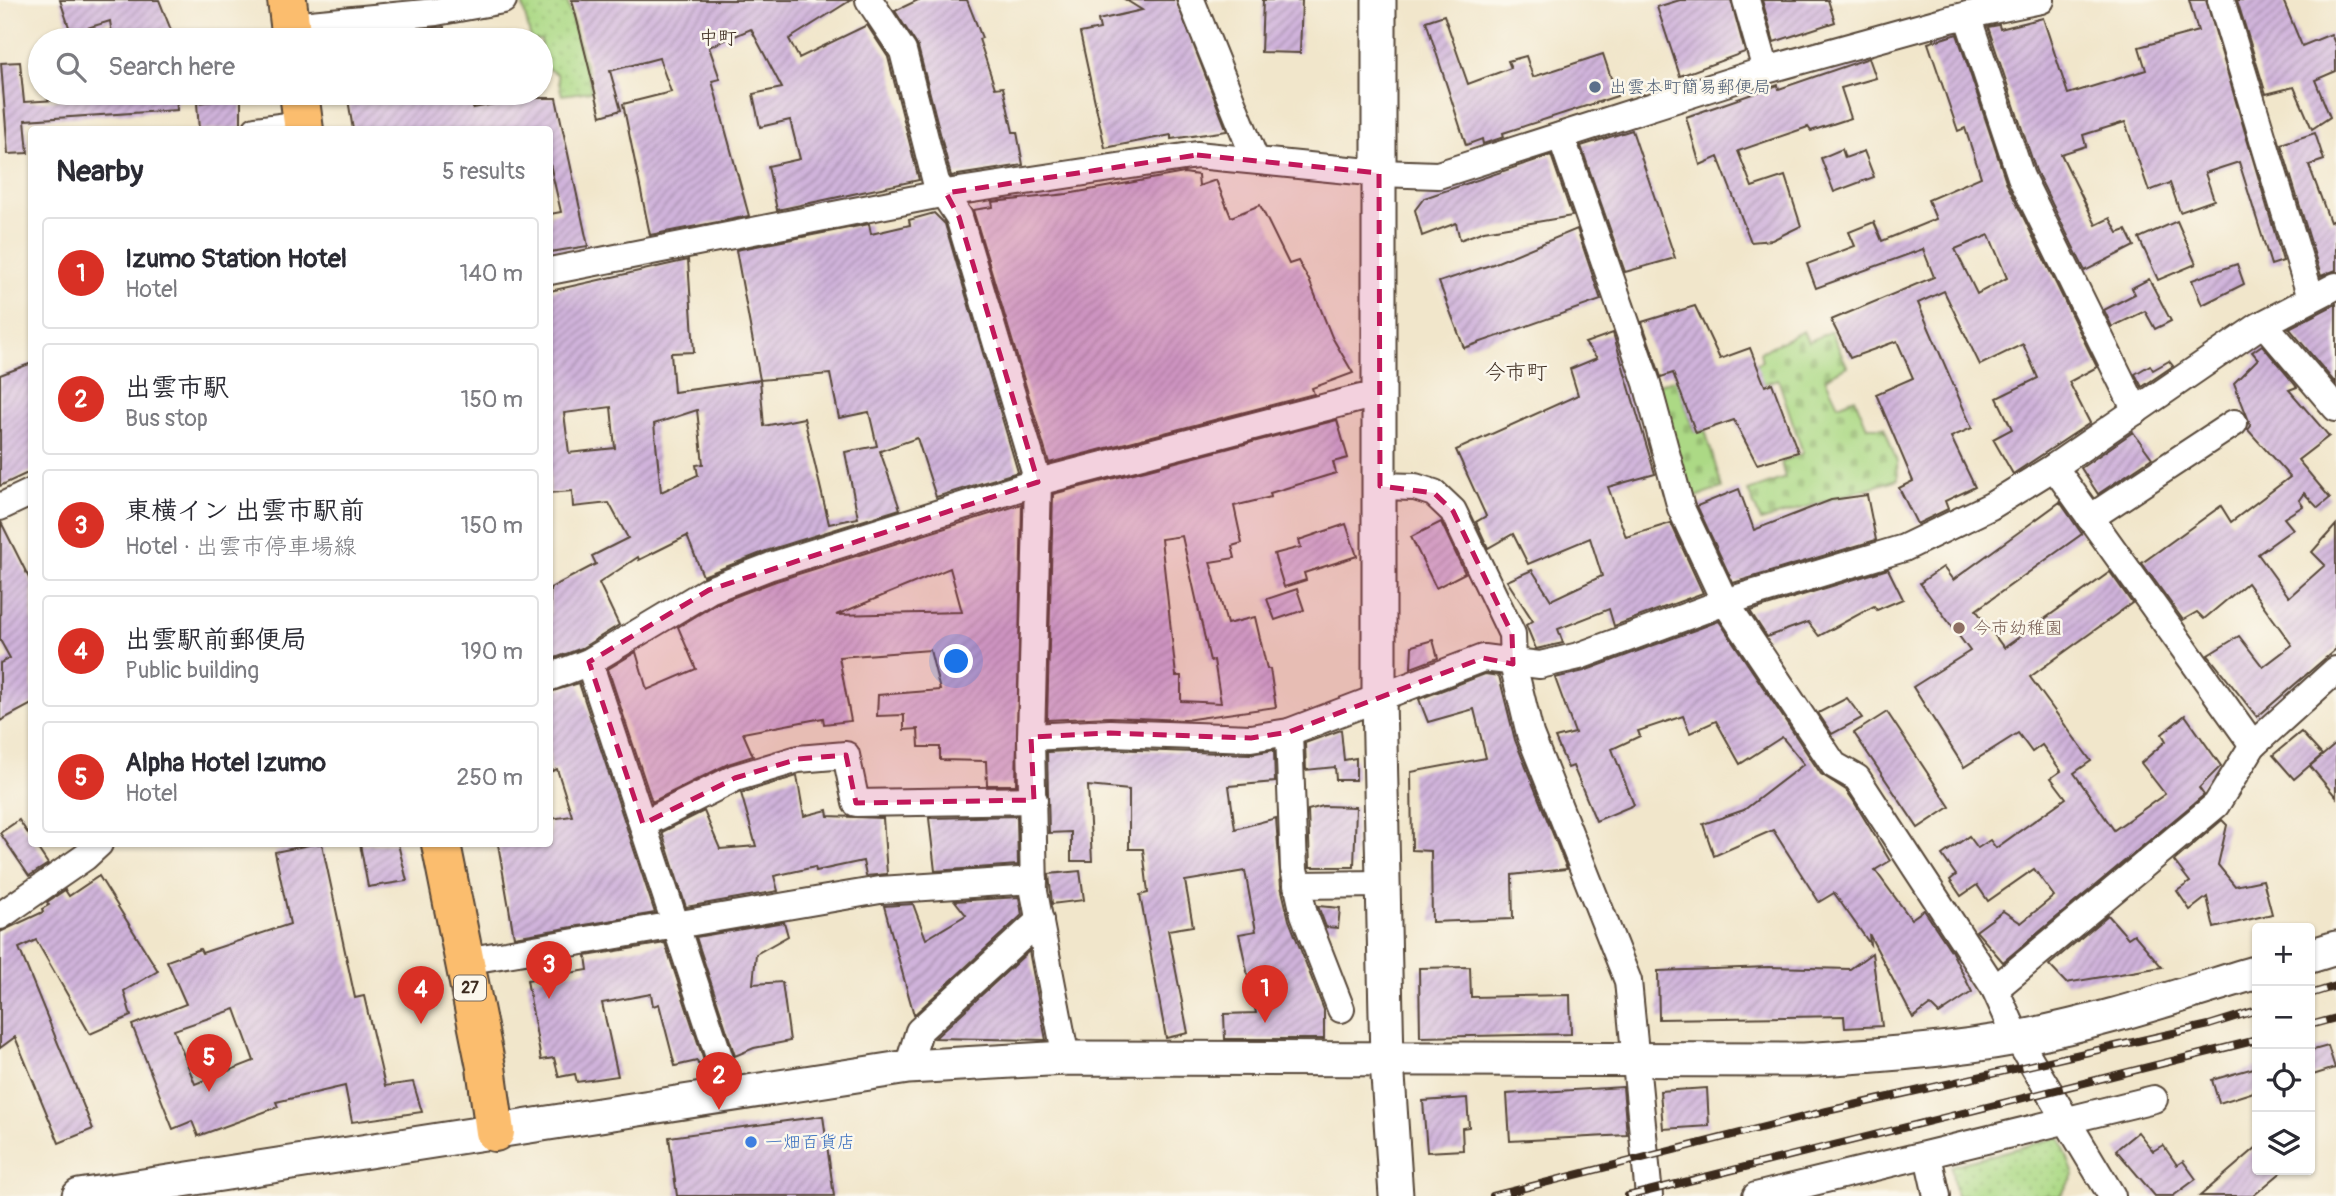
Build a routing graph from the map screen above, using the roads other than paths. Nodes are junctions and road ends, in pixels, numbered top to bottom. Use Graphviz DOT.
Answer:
graph roads {
  1 [pos="503,0"];
  2 [pos="869,0"];
  3 [pos="1191,0"];
  4 [pos="1379,0"];
  5 [pos="1746,0"];
  6 [pos="2221,0"];
  7 [pos="2028,1"];
  8 [pos="435,6"];
  9 [pos="1967,15"];
  10 [pos="289,22"];
  11 [pos="1766,71"];
  12 [pos="302,115"];
  13 [pos="268,126"];
  14 [pos="1561,136"];
  15 [pos="1255,159"];
  16 [pos="1379,173"];
  17 [pos="946,193"];
  18 [pos="553,270"];
  19 [pos="2336,286"];
  20 [pos="2311,298"];
  21 [pos="2264,324"];
  22 [pos="1381,397"];
  23 [pos="2336,408"];
  24 [pos="2136,411"];
  25 [pos="2234,423"];
  26 [pos="2054,467"];
  27 [pos="1038,482"];
  28 [pos="1380,486"];
  29 [pos="28,494"];
  30 [pos="0,507"];
  31 [pos="2090,518"];
  32 [pos="1725,602"];
  33 [pos="589,662"];
  34 [pos="1513,664"];
  35 [pos="2336,670"];
  36 [pos="553,676"];
  37 [pos="1378,698"];
  38 [pos="1289,732"];
  39 [pos="1031,737"];
  40 [pos="2253,745"];
  41 [pos="1034,800"];
  42 [pos="643,824"];
  43 [pos="96,847"];
  44 [pos="442,847"];
  45 [pos="1034,880"];
  46 [pos="1383,884"];
  47 [pos="1297,885"];
  48 [pos="0,916"];
  49 [pos="1040,920"];
  50 [pos="677,925"];
  51 [pos="2336,948"];
  52 [pos="2315,954"];
  53 [pos="465,961"];
  54 [pos="2252,974"];
  55 [pos="1995,989"];
  56 [pos="1341,1009"];
  57 [pos="2017,1038"];
  58 [pos="1066,1058"];
  59 [pos="1387,1061"];
  60 [pos="1635,1062"];
  61 [pos="908,1067"];
  62 [pos="731,1093"];
  63 [pos="2154,1099"];
  64 [pos="2066,1119"];
  65 [pos="495,1132"];
  66 [pos="1928,1156"];
  67 [pos="1767,1195"];
  68 [pos="79,1196"];
  69 [pos="1396,1196"];
  70 [pos="1649,1196"];
  71 [pos="1937,1196"];
  72 [pos="2112,1196"];
  1 -- 8 [label="street"];
  2 -- 17 [label="street"];
  3 -- 15 [label="street"];
  4 -- 16 [label="street"];
  5 -- 11 [label="street"];
  6 -- 20 [label="street"];
  7 -- 9 [label="street"];
  8 -- 10 [label="street"];
  9 -- 11 [label="street"];
  9 -- 24 [label="street"];
  11 -- 14 [label="street"];
  12 -- 13 [label="street"];
  14 -- 16 [label="street"];
  14 -- 32 [label="street"];
  15 -- 16 [label="street"];
  15 -- 17 [label="street"];
  16 -- 22 [label="street"];
  17 -- 18 [label="street"];
  17 -- 27 [label="street"];
  19 -- 20 [label="street"];
  20 -- 21 [label="street"];
  21 -- 23 [label="street"];
  21 -- 24 [label="street"];
  22 -- 27 [label="street"];
  22 -- 28 [label="street"];
  24 -- 26 [label="street"];
  25 -- 31 [label="street"];
  26 -- 31 [label="street"];
  26 -- 32 [label="street"];
  27 -- 33 [label="street"];
  27 -- 39 [label="street"];
  28 -- 34 [label="street"];
  28 -- 37 [label="street"];
  29 -- 30 [label="street"];
  31 -- 40 [label="street"];
  32 -- 34 [label="street"];
  32 -- 55 [label="street"];
  33 -- 36 [label="street"];
  33 -- 42 [label="street"];
  34 -- 37 [label="street"];
  34 -- 60 [label="street"];
  35 -- 40 [label="street"];
  37 -- 38 [label="street"];
  37 -- 46 [label="street"];
  38 -- 39 [label="street"];
  38 -- 47 [label="street"];
  39 -- 41 [label="street"];
  40 -- 55 [label="street"];
  41 -- 42 [label="street"];
  41 -- 45 [label="street"];
  42 -- 50 [label="street"];
  43 -- 48 [label="street"];
  44 -- 53 [label="main road, 27"];
  45 -- 49 [label="street"];
  45 -- 50 [label="street"];
  46 -- 47 [label="street"];
  46 -- 59 [label="street"];
  47 -- 56 [label="street"];
  49 -- 58 [label="street"];
  49 -- 61 [label="street"];
  50 -- 53 [label="street"];
  50 -- 62 [label="street"];
  51 -- 52 [label="street"];
  53 -- 65 [label="main road, 27"];
  54 -- 57 [label="street"];
  55 -- 57 [label="street"];
  57 -- 60 [label="street"];
  57 -- 64 [label="street"];
  58 -- 59 [label="street"];
  58 -- 61 [label="street"];
  59 -- 60 [label="street"];
  59 -- 69 [label="street"];
  60 -- 70 [label="street"];
  61 -- 62 [label="street"];
  62 -- 65 [label="street"];
  63 -- 64 [label="street"];
  64 -- 66 [label="street"];
  64 -- 72 [label="street"];
  65 -- 68 [label="street"];
  66 -- 67 [label="street"];
  66 -- 71 [label="street"];
}
